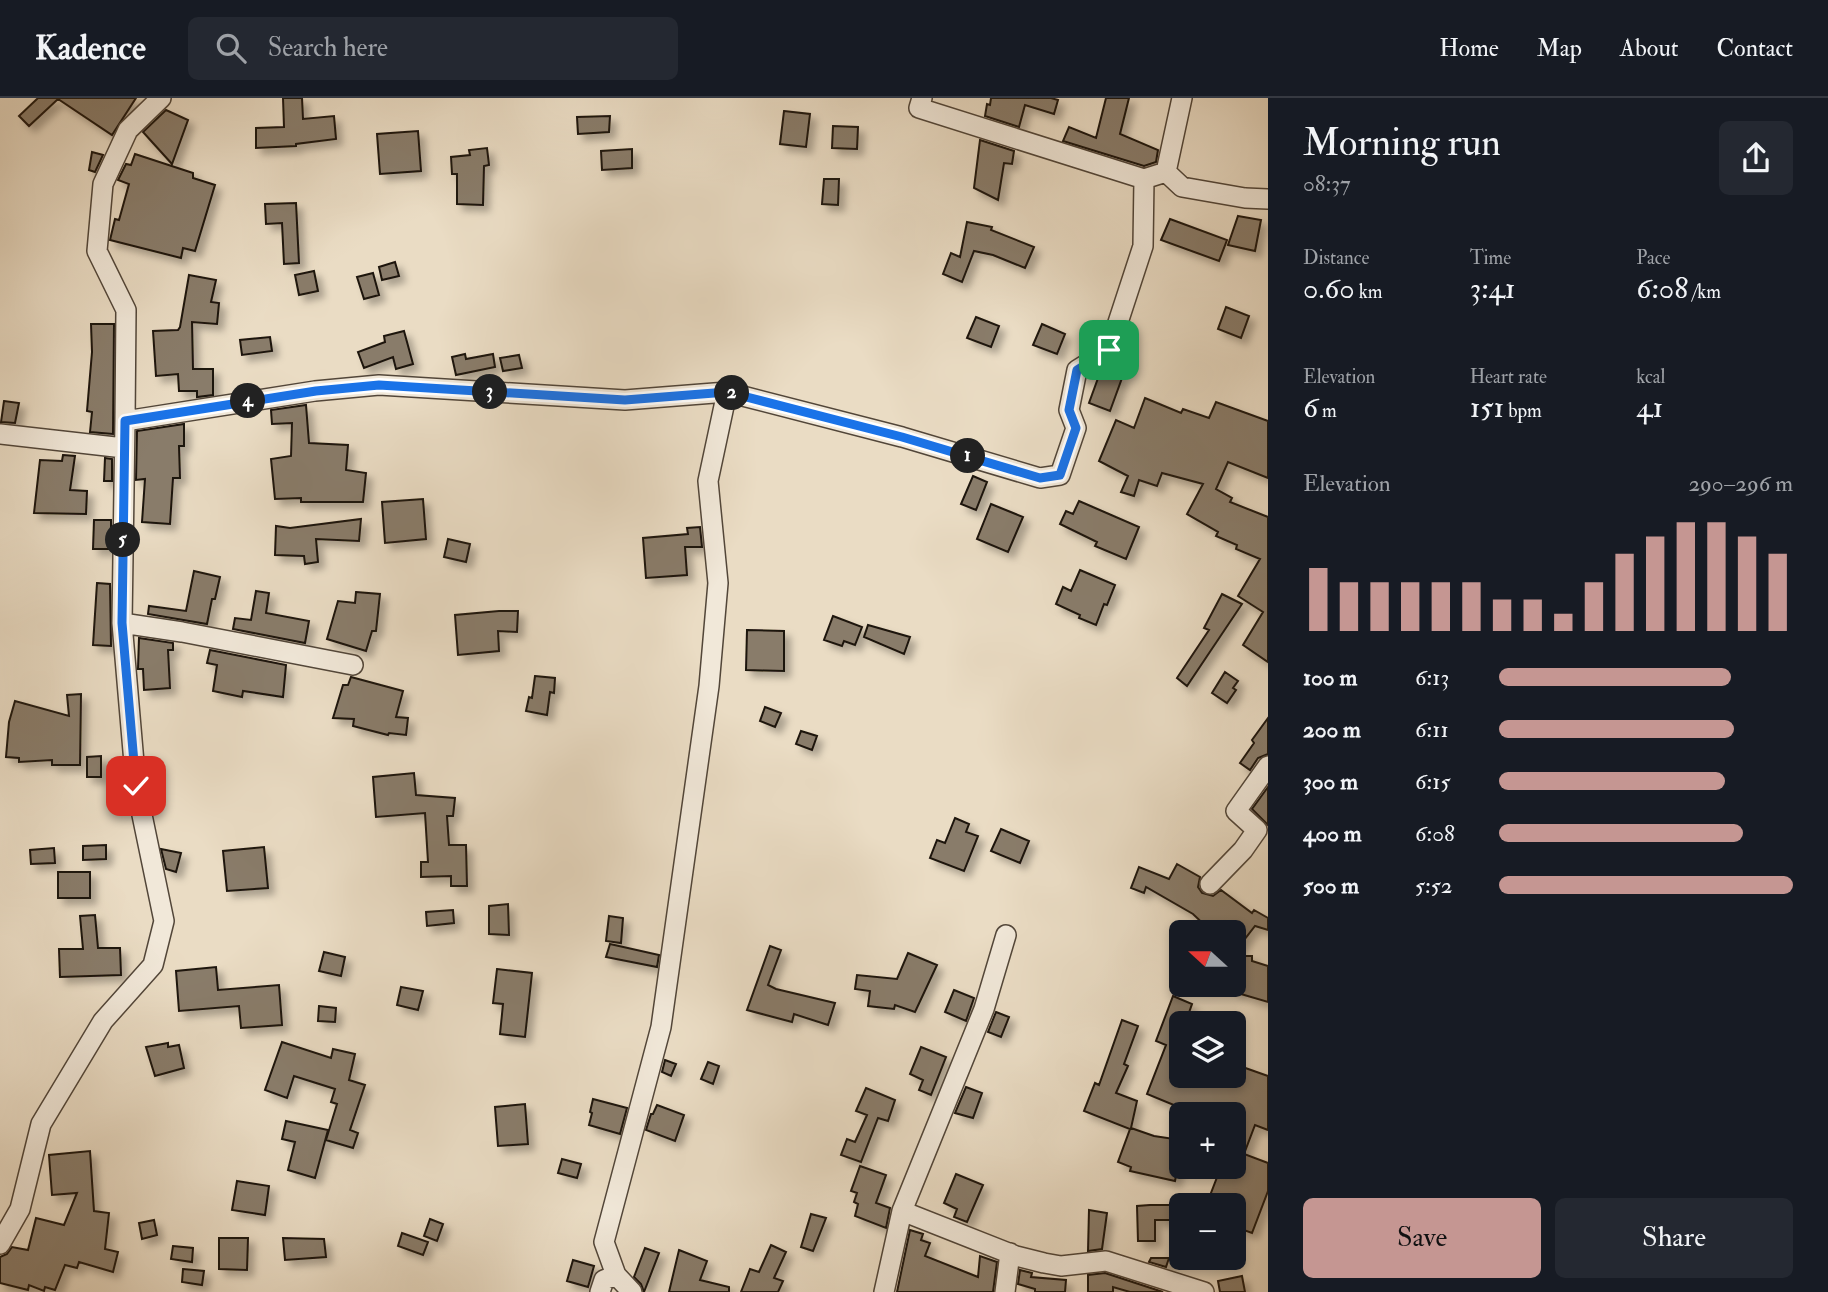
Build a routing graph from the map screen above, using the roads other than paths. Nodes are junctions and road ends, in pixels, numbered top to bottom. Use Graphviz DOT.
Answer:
graph roads {
  1 [pos="161,98"];
  2 [pos="922,98"];
  3 [pos="1182,98"];
  4 [pos="1166,172"];
  5 [pos="1144,179"];
  6 [pos="1268,199"];
  7 [pos="727,392"];
  8 [pos="125,421"];
  9 [pos="0,434"];
  10 [pos="124,448"];
  11 [pos="122,623"];
  12 [pos="353,665"];
  13 [pos="1268,766"];
  14 [pos="1210,884"];
  15 [pos="1006,935"];
  16 [pos="902,1211"];
  17 [pos="5,1223"];
  18 [pos="0,1244"];
  19 [pos="1010,1253"];
  20 [pos="616,1275"];
  21 [pos="600,1292"];
  22 [pos="632,1292"];
  23 [pos="884,1292"];
  24 [pos="1005,1292"];
  25 [pos="1204,1292"];
  1 -- 8 [label="street"];
  2 -- 5 [label="street"];
  3 -- 4 [label="street"];
  4 -- 5 [label="street"];
  4 -- 6 [label="street"];
  5 -- 7 [label="street"];
  7 -- 8 [label="street"];
  7 -- 20 [label="street"];
  8 -- 10 [label="street"];
  9 -- 10 [label="street"];
  10 -- 11 [label="street"];
  11 -- 12 [label="street"];
  11 -- 17 [label="street"];
  13 -- 14 [label="street"];
  15 -- 16 [label="street"];
  16 -- 19 [label="street"];
  16 -- 23 [label="street"];
  17 -- 18 [label="street"];
  19 -- 24 [label="street"];
  19 -- 25 [label="street"];
  20 -- 21 [label="street"];
  20 -- 22 [label="street"];
}
